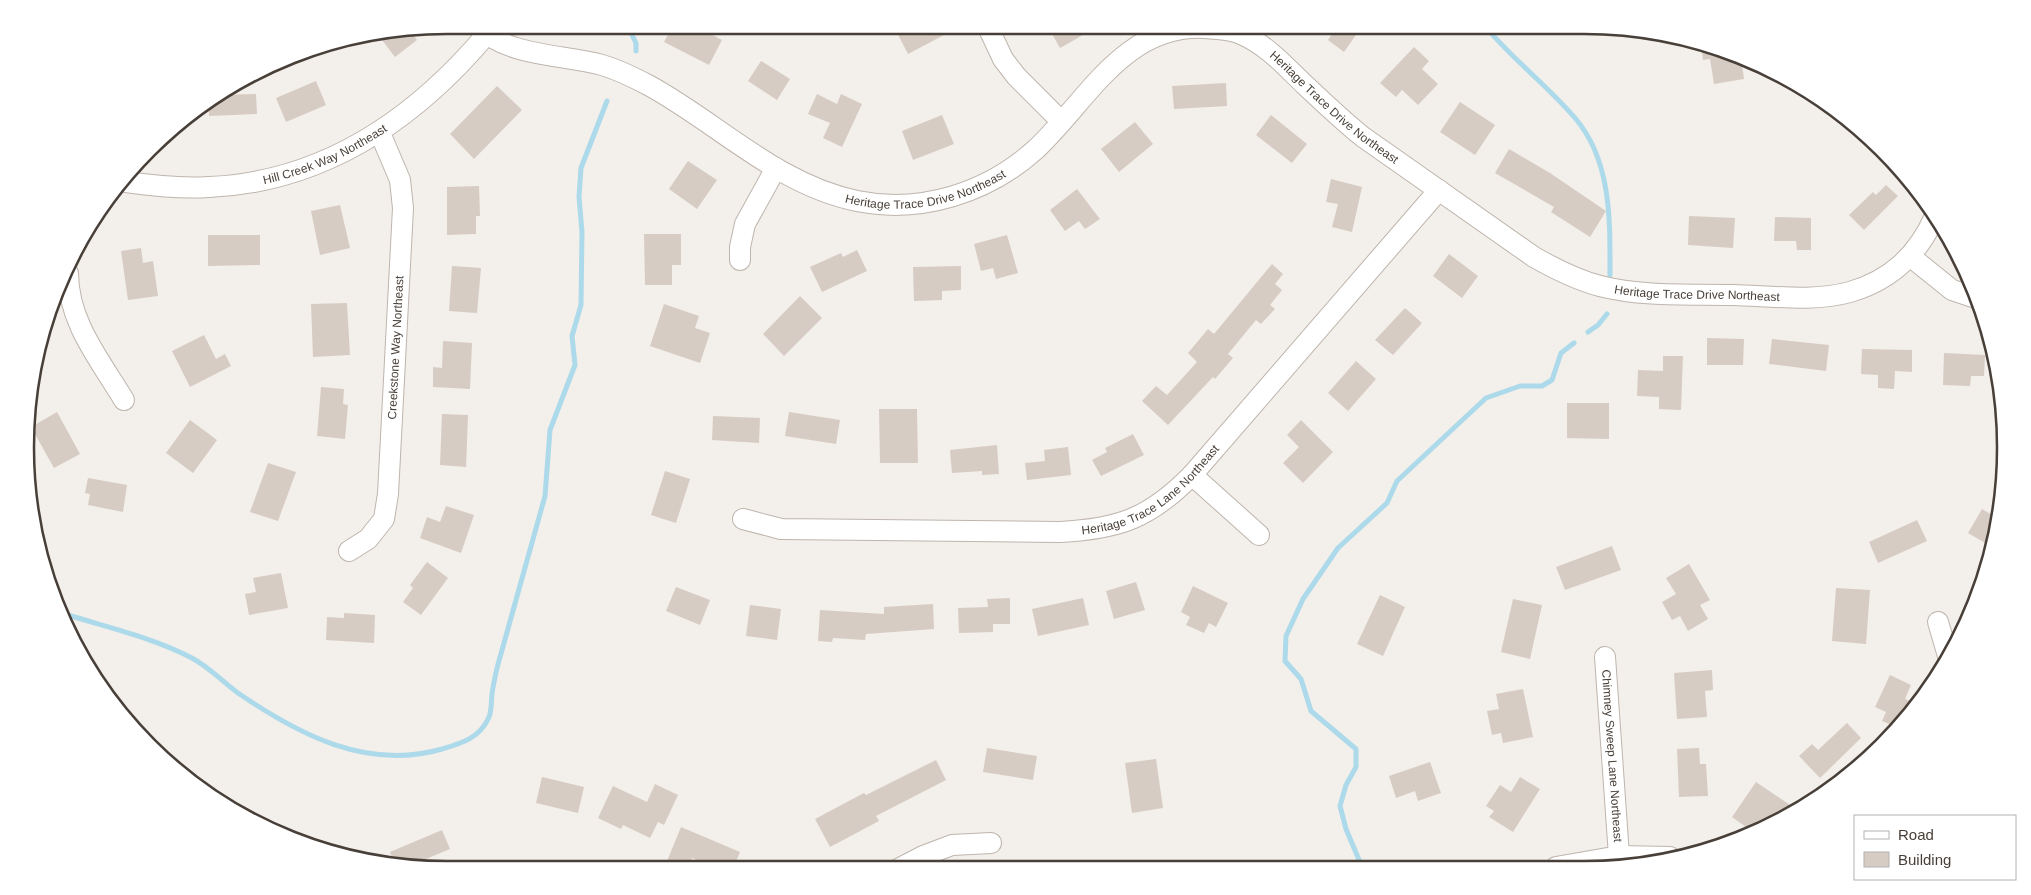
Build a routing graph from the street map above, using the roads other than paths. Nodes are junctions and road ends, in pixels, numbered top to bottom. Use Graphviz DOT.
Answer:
graph roads {
  1 [pos="478,34"];
  2 [pos="490,34"];
  3 [pos="991,34"];
  4 [pos="1162,34"];
  5 [pos="1240,34"];
  6 [pos="1061,121"];
  7 [pos="380,132"];
  8 [pos="776,168"];
  9 [pos="130,182"];
  10 [pos="1439,190"];
  11 [pos="1931,224"];
  12 [pos="1911,257"];
  13 [pos="740,260"];
  14 [pos="69,281"];
  15 [pos="1968,295"];
  16 [pos="124,400"];
  17 [pos="1192,475"];
  18 [pos="744,519"];
  19 [pos="1258,535"];
  20 [pos="349,551"];
  21 [pos="1938,622"];
  22 [pos="1946,648"];
  23 [pos="1605,656"];
  24 [pos="991,843"];
  25 [pos="1618,856"];
  26 [pos="1646,857"];
  27 [pos="913,861"];
  28 [pos="1591,861"];
  1 -- 7 [label="street, Hill Creek Way Northeast"];
  2 -- 8 [label="street, Heritage Trace Drive Northeast"];
  3 -- 6 [label="street"];
  4 -- 6 [label="street, Heritage Trace Drive Northeast"];
  5 -- 10 [label="street, Heritage Trace Drive Northeast"];
  6 -- 8 [label="street, Heritage Trace Drive Northeast"];
  7 -- 9 [label="street, Hill Creek Way Northeast"];
  7 -- 20 [label="street, Creekstone Way Northeast"];
  8 -- 13 [label="street"];
  10 -- 12 [label="street, Heritage Trace Drive Northeast"];
  10 -- 17 [label="street, Heritage Trace Lane Northeast"];
  11 -- 12 [label="street, Heritage Trace Drive Northeast"];
  12 -- 15 [label="street"];
  14 -- 16 [label="street"];
  17 -- 18 [label="street, Heritage Trace Lane Northeast"];
  17 -- 19 [label="street"];
  21 -- 22 [label="street"];
  23 -- 25 [label="street, Chimney Sweep Lane Northeast"];
  24 -- 27 [label="street"];
  25 -- 26 [label="street"];
  25 -- 28 [label="street"];
}
